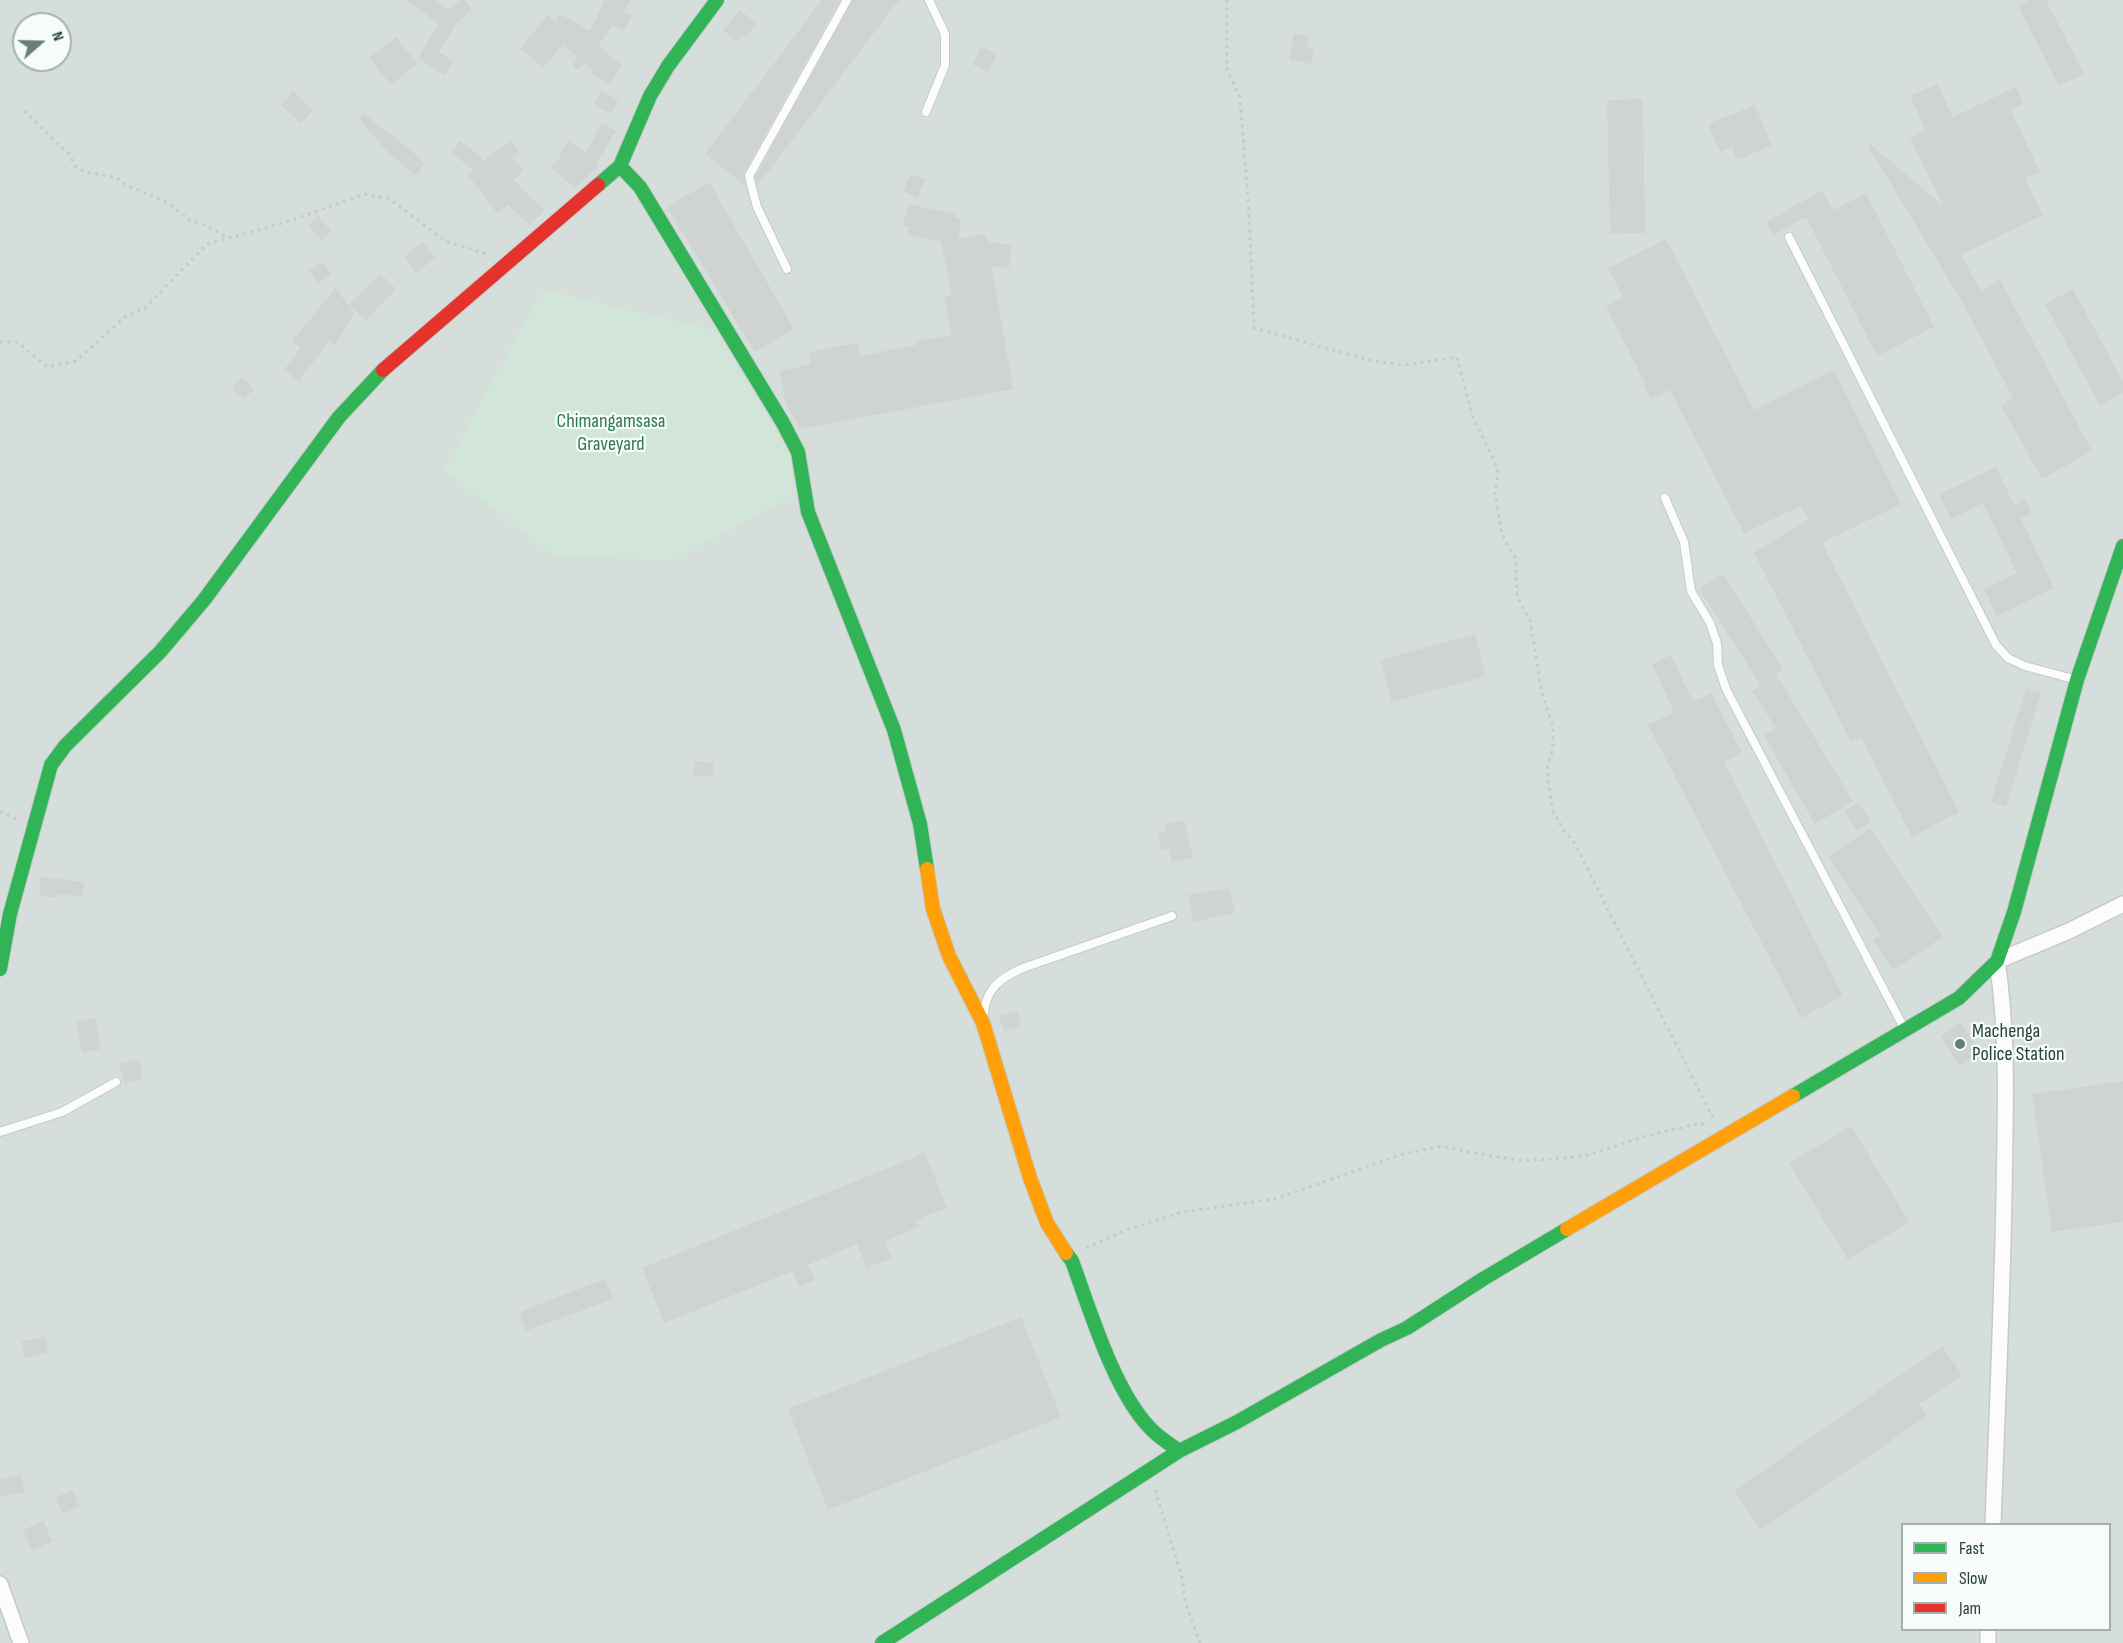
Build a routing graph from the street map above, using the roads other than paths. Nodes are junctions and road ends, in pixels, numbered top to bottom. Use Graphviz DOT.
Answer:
graph roads {
  1 [pos="717,0"];
  2 [pos="847,0"];
  3 [pos="929,0"];
  4 [pos="926,112"];
  5 [pos="620,166"];
  6 [pos="1789,237"];
  7 [pos="787,269"];
  8 [pos="1665,498"];
  9 [pos="2123,546"];
  10 [pos="2078,680"];
  11 [pos="2123,904"];
  12 [pos="1172,916"];
  13 [pos="1997,961"];
  14 [pos="0,969"];
  15 [pos="983,1023"];
  16 [pos="1905,1031"];
  17 [pos="116,1082"];
  18 [pos="0,1132"];
  19 [pos="1179,1451"];
  20 [pos="1992,1523"];
  21 [pos="0,1584"];
  22 [pos="21,1643"];
  23 [pos="882,1643"];
  1 -- 5 [label="street"];
  2 -- 7 [label="lane"];
  3 -- 4 [label="lane"];
  5 -- 14 [label="street"];
  5 -- 15 [label="street"];
  6 -- 10 [label="lane"];
  8 -- 16 [label="lane"];
  9 -- 10 [label="street"];
  10 -- 13 [label="street"];
  11 -- 13 [label="street"];
  12 -- 15 [label="lane"];
  13 -- 16 [label="street"];
  13 -- 20 [label="street"];
  15 -- 19 [label="street"];
  16 -- 19 [label="street"];
  17 -- 18 [label="lane"];
  19 -- 23 [label="street"];
  21 -- 22 [label="street"];
}
